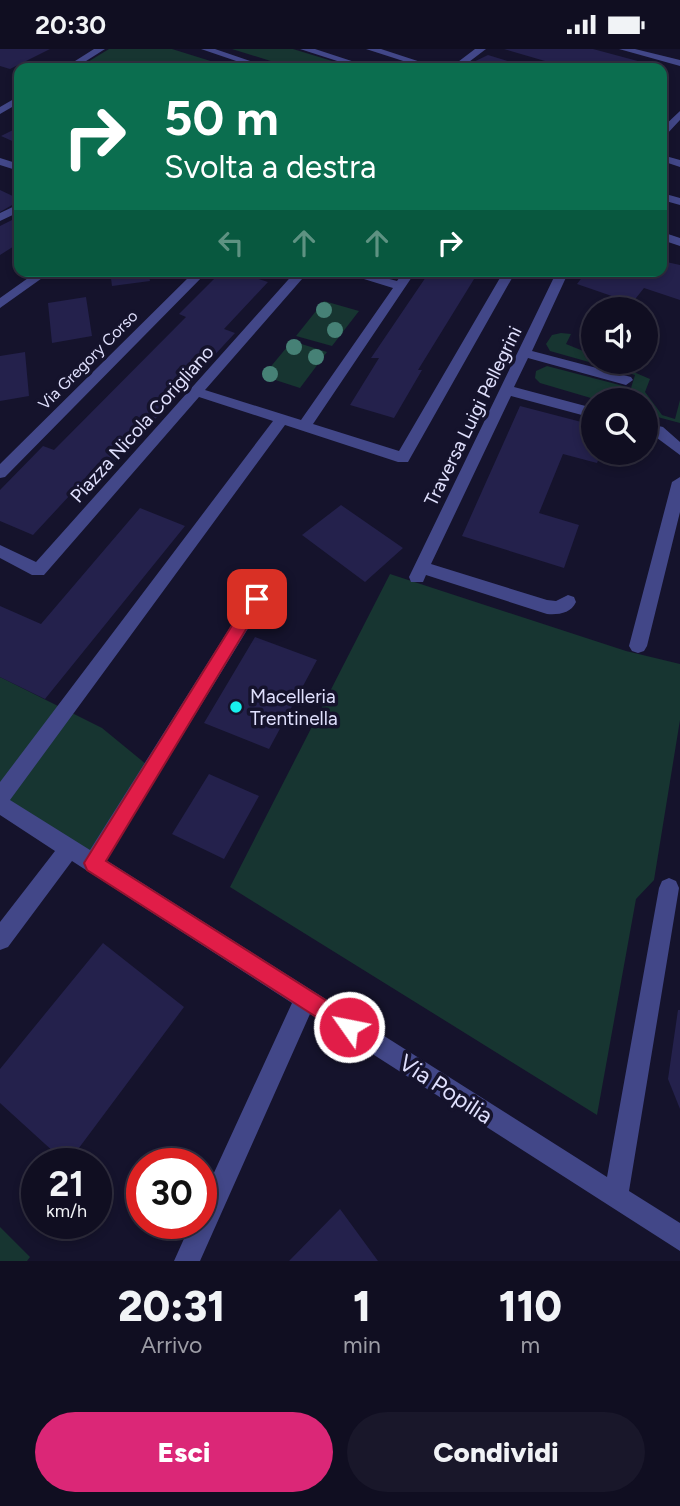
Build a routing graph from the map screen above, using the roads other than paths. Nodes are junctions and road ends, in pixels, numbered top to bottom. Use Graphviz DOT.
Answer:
graph roads {
  1 [pos="100,49"];
  2 [pos="206,49"];
  3 [pos="305,49"];
  4 [pos="371,49"];
  5 [pos="481,49"];
  6 [pos="624,49"];
  7 [pos="77,63"];
  8 [pos="250,63"];
  9 [pos="351,63"];
  10 [pos="417,63"];
  11 [pos="462,63"];
  12 [pos="680,63"];
  13 [pos="680,114"];
  14 [pos="667,128"];
  15 [pos="38,277"];
  16 [pos="196,277"];
  17 [pos="298,277"];
  18 [pos="366,277"];
  19 [pos="406,277"];
  20 [pos="507,277"];
  21 [pos="561,277"];
  22 [pos="400,286"];
  23 [pos="0,304"];
  24 [pos="524,353"];
  25 [pos="626,380"];
  26 [pos="507,390"];
  27 [pos="197,392"];
  28 [pos="581,411"];
  29 [pos="282,419"];
  30 [pos="304,426"];
  31 [pos="658,431"];
  32 [pos="680,450"];
  33 [pos="0,473"];
  34 [pos="680,482"];
  35 [pos="0,551"];
  36 [pos="257,599"];
  37 [pos="568,602"];
  38 [pos="638,646"];
  39 [pos="0,798"];
  40 [pos="0,804"];
  41 [pos="69,848"];
  42 [pos="93,863"];
  43 [pos="670,888"];
  44 [pos="0,939"];
  45 [pos="305,999"];
  46 [pos="616,1197"];
  47 [pos="680,1238"];
  48 [pos="187,1261"];
  1 -- 7 [label="street"];
  2 -- 8 [label="street"];
  3 -- 9 [label="street"];
  4 -- 10 [label="street"];
  5 -- 11 [label="street"];
  6 -- 12 [label="street"];
  13 -- 14 [label="street"];
  15 -- 23 [label="street"];
  16 -- 33 [label="street, Via Gregory Corso"];
  17 -- 27 [label="street, Piazza Nicola Corigliano"];
  18 -- 22 [label="street"];
  19 -- 22 [label="street"];
  20 -- 30 [label="street"];
  21 -- 24 [label="street, Traversa Luigi Pellegrini"];
  22 -- 30 [label="street"];
  24 -- 25 [label="street"];
  24 -- 26 [label="street, Traversa Luigi Pellegrini"];
  26 -- 28 [label="street"];
  26 -- 37 [label="street, Traversa Luigi Pellegrini"];
  27 -- 29 [label="street"];
  27 -- 35 [label="street, Piazza Nicola Corigliano"];
  29 -- 30 [label="street"];
  29 -- 39 [label="street"];
  31 -- 32 [label="street"];
  34 -- 38 [label="street"];
  36 -- 42 [label="street"];
  40 -- 41 [label="street, Via Popilia"];
  41 -- 42 [label="street, Via Popilia"];
  41 -- 44 [label="street"];
  42 -- 45 [label="street, Via Popilia"];
  43 -- 46 [label="street"];
  45 -- 46 [label="street, Via Popilia"];
  45 -- 48 [label="street"];
  46 -- 47 [label="street, Via Popilia"];
}
